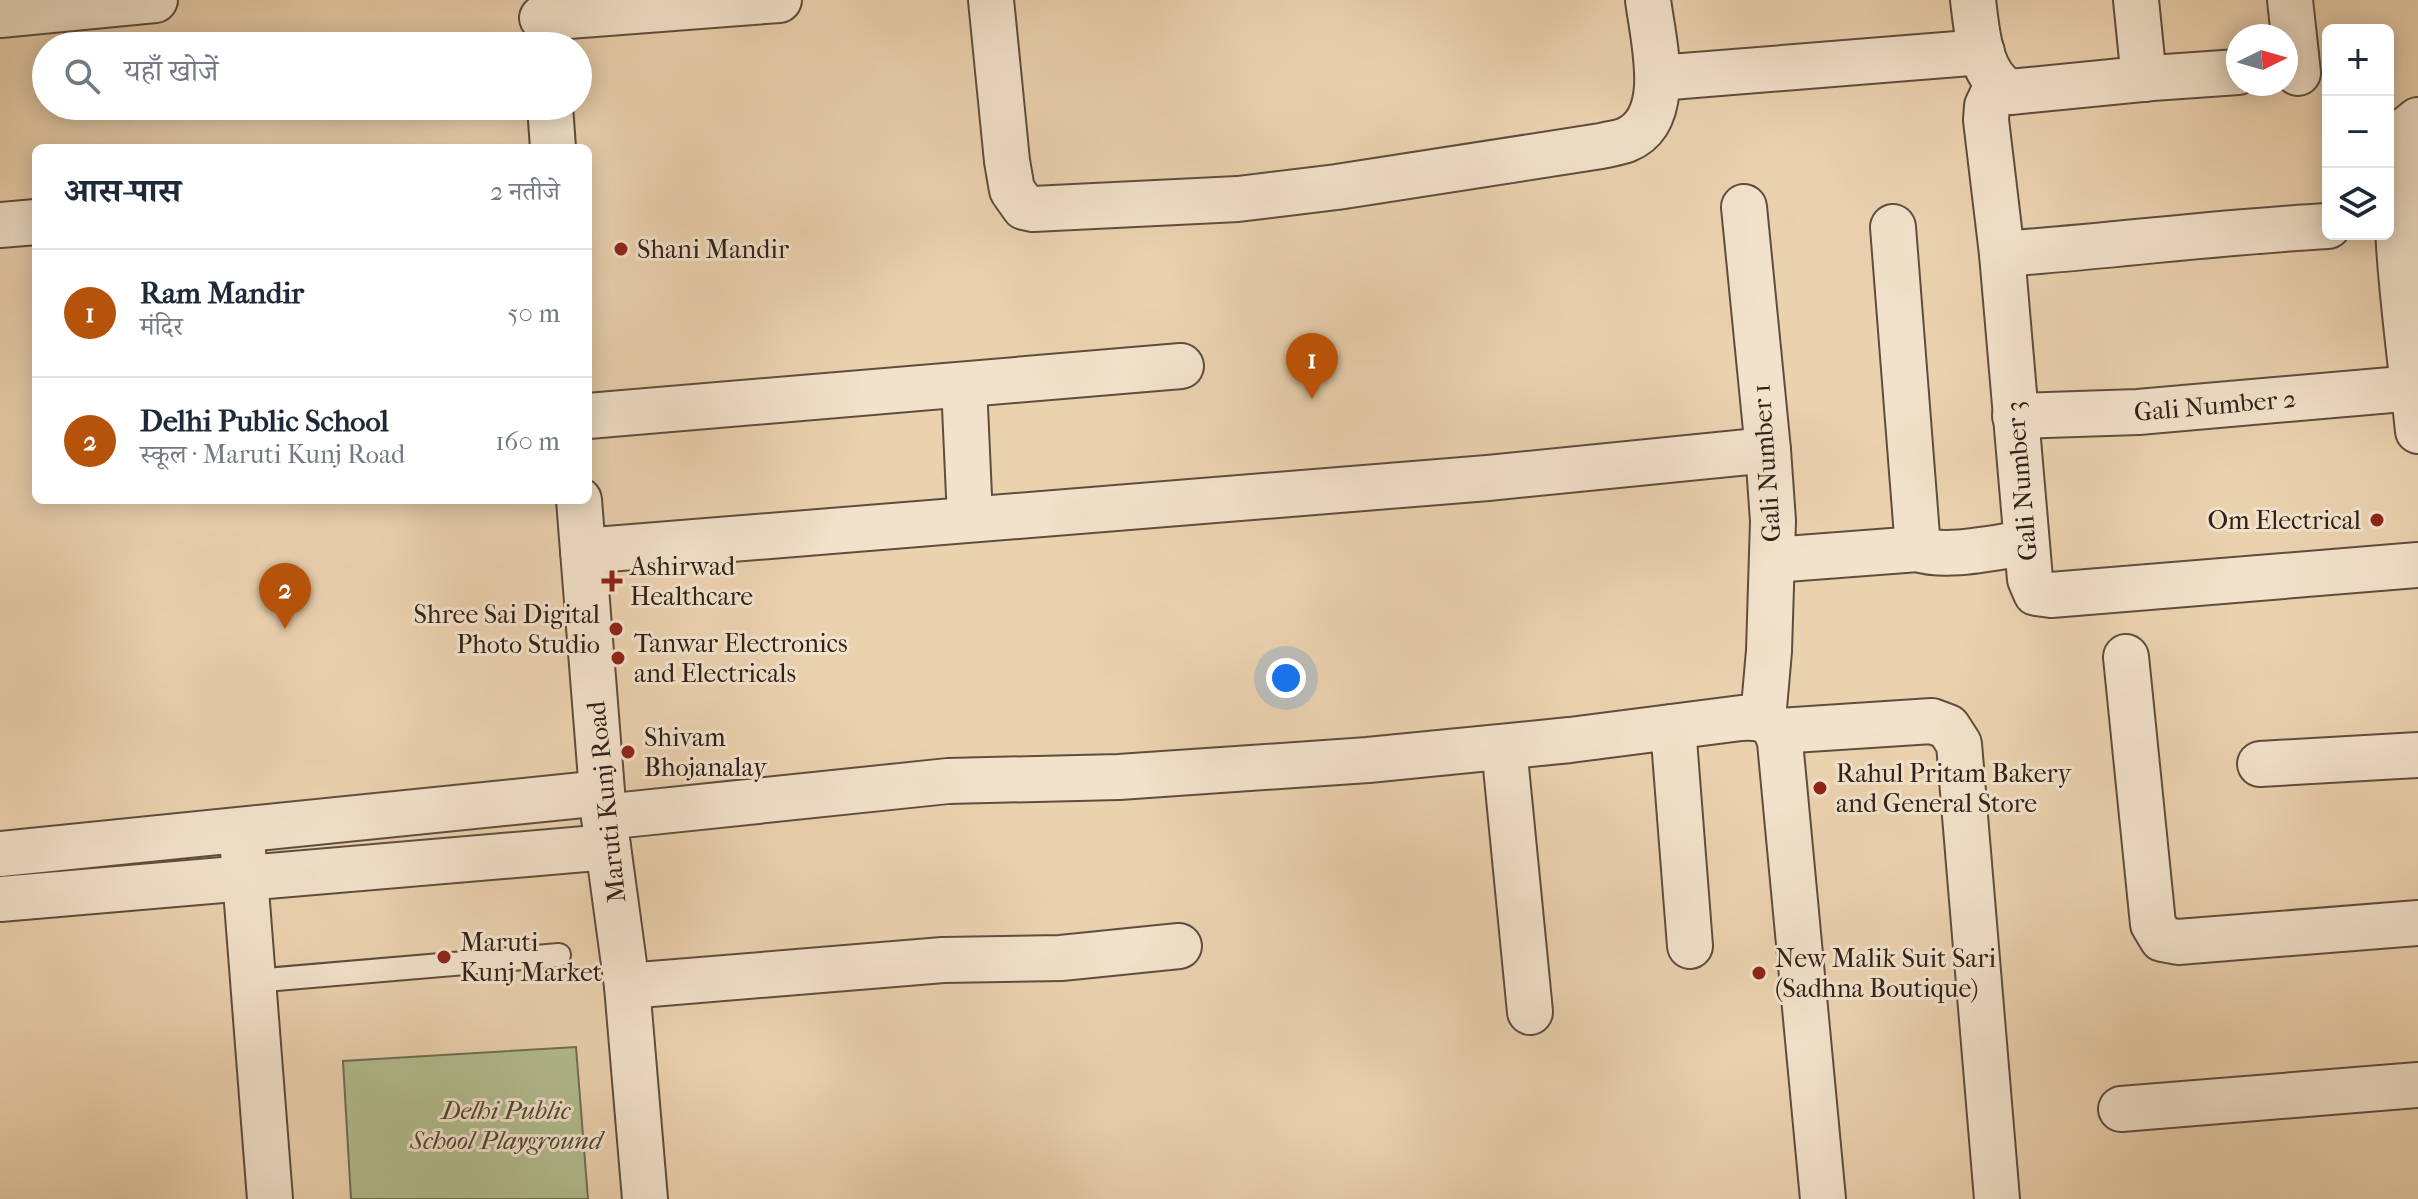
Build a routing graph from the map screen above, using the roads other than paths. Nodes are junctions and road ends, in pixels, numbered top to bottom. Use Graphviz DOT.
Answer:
graph roads {
  1 [pos="155,0"];
  2 [pos="779,0"];
  3 [pos="991,0"];
  4 [pos="1648,0"];
  5 [pos="1973,0"];
  6 [pos="2136,0"];
  7 [pos="2290,0"];
  8 [pos="0,15"];
  9 [pos="542,21"];
  10 [pos="1989,68"];
  11 [pos="2226,73"];
  12 [pos="2304,75"];
  13 [pos="1658,78"];
  14 [pos="2144,79"];
  15 [pos="551,120"];
  16 [pos="2401,127"];
  17 [pos="553,144"];
  18 [pos="1744,207"];
  19 [pos="2394,210"];
  20 [pos="32,222"];
  21 [pos="0,225"];
  22 [pos="2322,226"];
  23 [pos="1893,227"];
  24 [pos="2394,227"];
  25 [pos="2002,254"];
  26 [pos="2413,326"];
  27 [pos="1181,366"];
  28 [pos="964,385"];
  29 [pos="2414,388"];
  30 [pos="592,416"];
  31 [pos="2015,416"];
  32 [pos="2418,431"];
  33 [pos="1768,450"];
  34 [pos="579,504"];
  35 [pos="970,518"];
  36 [pos="2026,543"];
  37 [pos="1918,549"];
  38 [pos="583,551"];
  39 [pos="1773,560"];
  40 [pos="2418,565"];
  41 [pos="2126,657"];
  42 [pos="1770,725"];
  43 [pos="1673,727"];
  44 [pos="1504,747"];
  45 [pos="2418,755"];
  46 [pos="2260,764"];
  47 [pos="605,819"];
  48 [pos="242,831"];
  49 [pos="0,854"];
  50 [pos="244,878"];
  51 [pos="0,899"];
  52 [pos="2418,923"];
  53 [pos="1179,946"];
  54 [pos="1690,946"];
  55 [pos="559,955"];
  56 [pos="253,981"];
  57 [pos="627,986"];
  58 [pos="1530,1012"];
  59 [pos="2418,1085"];
  60 [pos="2121,1109"];
  61 [pos="270,1199"];
  62 [pos="645,1199"];
  63 [pos="1823,1199"];
  64 [pos="1997,1199"];
  1 -- 8 [label="street"];
  2 -- 9 [label="street"];
  3 -- 13 [label="street"];
  4 -- 13 [label="street"];
  5 -- 10 [label="street"];
  6 -- 14 [label="street"];
  7 -- 12 [label="street"];
  10 -- 13 [label="street"];
  10 -- 14 [label="street"];
  10 -- 25 [label="street, Gali Number 3"];
  11 -- 14 [label="street"];
  15 -- 17 [label="street"];
  16 -- 19 [label="street"];
  18 -- 33 [label="street, Gali Number 1"];
  20 -- 21 [label="street"];
  22 -- 25 [label="street"];
  23 -- 37 [label="street"];
  24 -- 26 [label="street"];
  25 -- 31 [label="street, Gali Number 3"];
  26 -- 29 [label="street"];
  27 -- 28 [label="street"];
  28 -- 30 [label="street"];
  28 -- 35 [label="street"];
  29 -- 31 [label="street, Gali Number 2"];
  29 -- 32 [label="street"];
  31 -- 36 [label="street, Gali Number 3"];
  33 -- 35 [label="street"];
  33 -- 39 [label="street, Gali Number 1"];
  34 -- 38 [label="street, Maruti Kunj Road"];
  35 -- 38 [label="street"];
  36 -- 37 [label="street"];
  36 -- 40 [label="street, Gali Number 3"];
  37 -- 39 [label="street"];
  38 -- 47 [label="street, Maruti Kunj Road"];
  39 -- 42 [label="street, Gali Number 1"];
  41 -- 52 [label="street"];
  42 -- 43 [label="street"];
  42 -- 63 [label="street, Gali Number 1"];
  42 -- 64 [label="street"];
  43 -- 44 [label="street"];
  43 -- 54 [label="street"];
  44 -- 47 [label="street"];
  44 -- 58 [label="street"];
  45 -- 46 [label="street"];
  47 -- 48 [label="street"];
  47 -- 50 [label="street"];
  47 -- 57 [label="street, Maruti Kunj Road"];
  48 -- 49 [label="street"];
  48 -- 50 [label="street"];
  50 -- 51 [label="street"];
  50 -- 56 [label="street"];
  53 -- 57 [label="street"];
  55 -- 56 [label="lane"];
  56 -- 61 [label="street"];
  57 -- 62 [label="street, Maruti Kunj Road"];
  59 -- 60 [label="street"];
}
